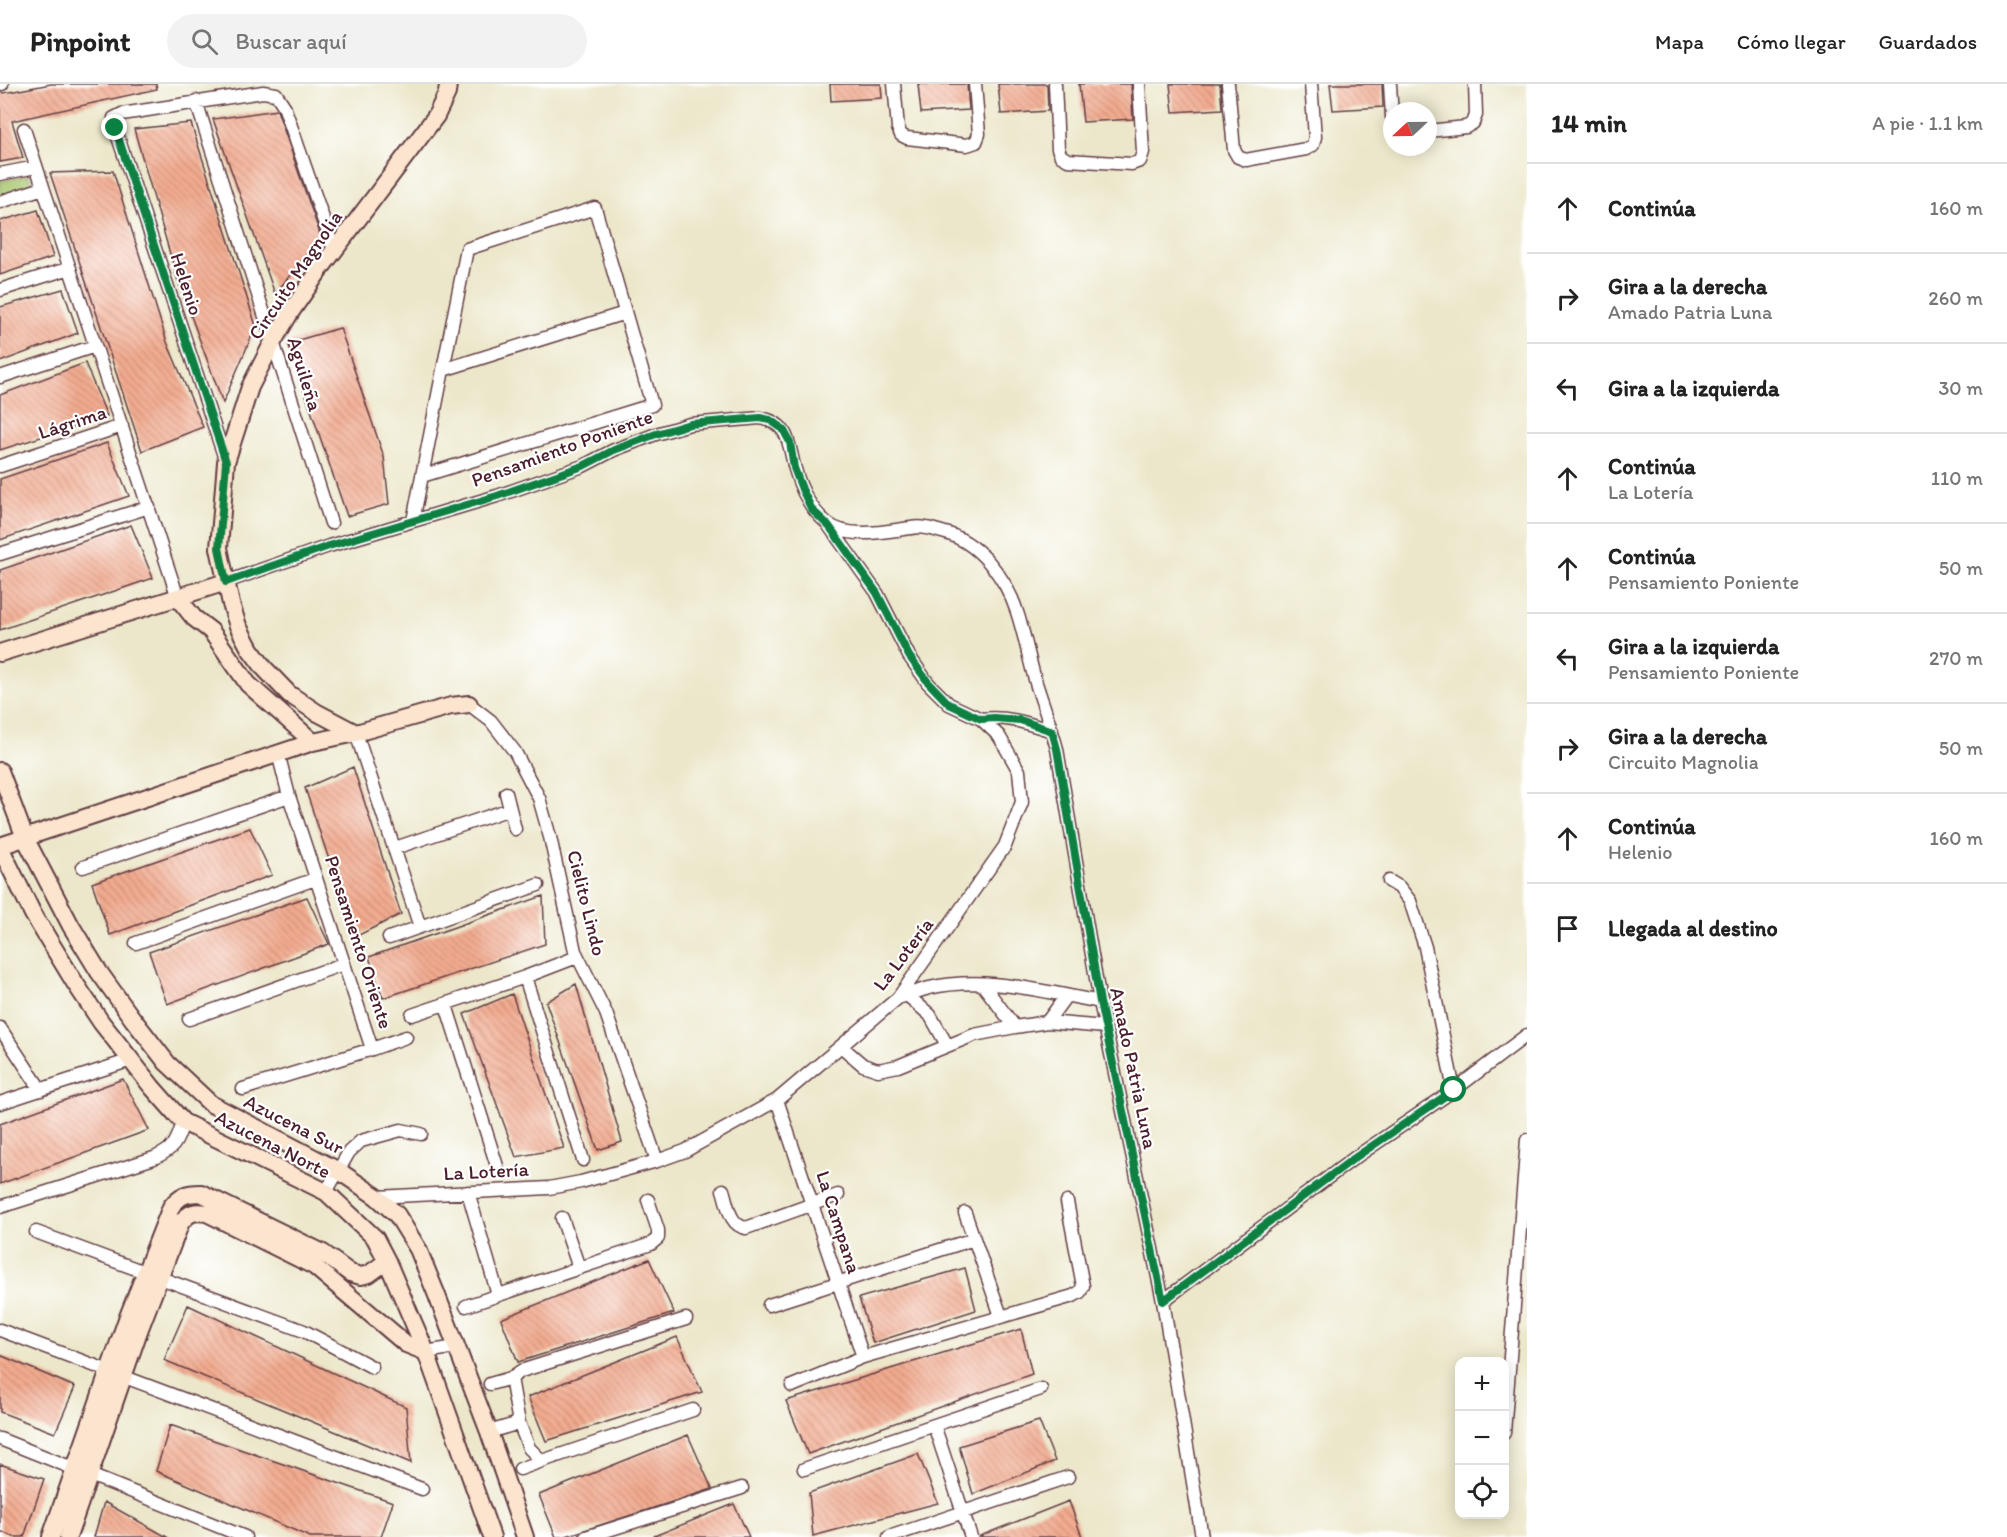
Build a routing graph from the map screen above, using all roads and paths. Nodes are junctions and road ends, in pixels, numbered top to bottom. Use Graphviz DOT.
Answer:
graph roads {
  1 [pos="448,84"];
  2 [pos="894,84"];
  3 [pos="975,84"];
  4 [pos="1055,84"];
  5 [pos="1139,84"];
  6 [pos="1228,84"];
  7 [pos="1311,84"];
  8 [pos="1390,84"];
  9 [pos="1475,84"];
  10 [pos="196,101"];
  11 [pos="1391,102"];
  12 [pos="24,129"];
  13 [pos="1437,130"];
  14 [pos="36,167"];
  15 [pos="0,174"];
  16 [pos="43,188"];
  17 [pos="0,202"];
  18 [pos="334,250"];
  19 [pos="70,268"];
  20 [pos="0,290"];
  21 [pos="625,313"];
  22 [pos="274,340"];
  23 [pos="95,346"];
  24 [pos="443,370"];
  25 [pos="0,377"];
  26 [pos="122,426"];
  27 [pos="226,462"];
  28 [pos="0,466"];
  29 [pos="422,476"];
  30 [pos="148,507"];
  31 [pos="413,521"];
  32 [pos="331,523"];
  33 [pos="829,526"];
  34 [pos="0,554"];
  35 [pos="226,582"];
  36 [pos="178,598"];
  37 [pos="0,653"];
  38 [pos="469,704"];
  39 [pos="981,719"];
  40 [pos="1052,731"];
  41 [pos="356,733"];
  42 [pos="313,742"];
  43 [pos="279,753"];
  44 [pos="0,771"];
  45 [pos="506,794"];
  46 [pos="289,796"];
  47 [pos="510,809"];
  48 [pos="515,829"];
  49 [pos="25,838"];
  50 [pos="0,847"];
  51 [pos="394,848"];
  52 [pos="83,867"];
  53 [pos="315,879"];
  54 [pos="1389,881"];
  55 [pos="538,885"];
  56 [pos="420,927"];
  57 [pos="389,938"];
  58 [pos="136,943"];
  59 [pos="577,957"];
  60 [pos="343,964"];
  61 [pos="525,978"];
  62 [pos="983,985"];
  63 [pos="1066,996"];
  64 [pos="902,997"];
  65 [pos="1100,1002"];
  66 [pos="446,1005"];
  67 [pos="412,1015"];
  68 [pos="189,1019"];
  69 [pos="1047,1022"];
  70 [pos="1016,1027"];
  71 [pos="1105,1027"];
  72 [pos="0,1028"];
  73 [pos="1527,1035"];
  74 [pos="406,1037"];
  75 [pos="946,1045"];
  76 [pos="842,1047"];
  77 [pos="372,1049"];
  78 [pos="131,1060"];
  79 [pos="243,1089"];
  80 [pos="41,1090"];
  81 [pos="1454,1090"];
  82 [pos="777,1100"];
  83 [pos="0,1103"];
  84 [pos="183,1122"];
  85 [pos="421,1134"];
  86 [pos="1527,1140"];
  87 [pos="583,1160"];
  88 [pos="657,1161"];
  89 [pos="497,1166"];
  90 [pos="339,1171"];
  91 [pos="723,1190"];
  92 [pos="326,1192"];
  93 [pos="468,1192"];
  94 [pos="838,1195"];
  95 [pos="377,1197"];
  96 [pos="648,1200"];
  97 [pos="1067,1202"];
  98 [pos="813,1205"];
  99 [pos="0,1207"];
  100 [pos="965,1213"];
  101 [pos="562,1218"];
  102 [pos="36,1232"];
  103 [pos="974,1239"];
  104 [pos="387,1261"];
  105 [pos="579,1268"];
  106 [pos="152,1276"];
  107 [pos="839,1282"];
  108 [pos="498,1295"];
  109 [pos="1163,1301"];
  110 [pos="769,1305"];
  111 [pos="466,1306"];
  112 [pos="1001,1316"];
  113 [pos="686,1319"];
  114 [pos="0,1330"];
  115 [pos="456,1347"];
  116 [pos="426,1352"];
  117 [pos="863,1357"];
  118 [pos="372,1366"];
  119 [pos="116,1374"];
  120 [pos="511,1378"];
  121 [pos="490,1384"];
  122 [pos="792,1386"];
  123 [pos="1041,1389"];
  124 [pos="693,1410"];
  125 [pos="1506,1411"];
  126 [pos="519,1423"];
  127 [pos="934,1425"];
  128 [pos="489,1432"];
  129 [pos="0,1438"];
  130 [pos="542,1461"];
  131 [pos="520,1469"];
  132 [pos="804,1469"];
  133 [pos="82,1471"];
  134 [pos="1068,1477"];
  135 [pos="742,1488"];
  136 [pos="422,1489"];
  137 [pos="963,1513"];
  138 [pos="51,1537"];
  139 [pos="68,1537"];
  140 [pos="245,1537"];
  141 [pos="492,1537"];
  142 [pos="525,1537"];
  143 [pos="586,1537"];
  144 [pos="889,1537"];
  145 [pos="971,1537"];
  146 [pos="1202,1537"];
  1 -- 18 [label="street, Circuito Magnolia"];
  2 -- 3 [label="street"];
  4 -- 5 [label="street"];
  6 -- 7 [label="street"];
  8 -- 11 [label="street"];
  9 -- 13 [label="street"];
  10 -- 18 [label="street"];
  10 -- 22 [label="street, Aguileña"];
  10 -- 27 [label="street, Helenio"];
  12 -- 14 [label="street"];
  14 -- 15 [label="street"];
  14 -- 16 [label="street"];
  16 -- 17 [label="street"];
  16 -- 19 [label="street"];
  18 -- 22 [label="street, Circuito Magnolia"];
  19 -- 20 [label="street"];
  19 -- 23 [label="street"];
  21 -- 24 [label="street"];
  21 -- 24 [label="street"];
  21 -- 29 [label="street"];
  22 -- 27 [label="street, Circuito Magnolia"];
  22 -- 32 [label="street, Aguileña"];
  23 -- 25 [label="street"];
  23 -- 26 [label="street"];
  24 -- 29 [label="street"];
  26 -- 28 [label="street, Lágrima"];
  26 -- 30 [label="street"];
  27 -- 35 [label="street, Circuito Magnolia"];
  29 -- 31 [label="street"];
  30 -- 34 [label="street"];
  30 -- 36 [label="street"];
  31 -- 33 [label="street, Pensamiento Poniente"];
  31 -- 35 [label="street, Pensamiento Poniente"];
  33 -- 39 [label="street, La Lotería"];
  33 -- 40 [label="street, Amado Patria Luna"];
  35 -- 36 [label="street, Pensamiento Poniente"];
  35 -- 41 [label="street, Circuito Magnolia"];
  36 -- 37 [label="street, Pensamiento Poniente"];
  36 -- 42 [label="street"];
  38 -- 41 [label="street"];
  38 -- 59 [label="street, Cielito Lindo"];
  39 -- 40 [label="street"];
  39 -- 64 [label="street, La Lotería"];
  40 -- 65 [label="street, Amado Patria Luna"];
  41 -- 42 [label="street"];
  41 -- 51 [label="street"];
  42 -- 43 [label="street"];
  43 -- 46 [label="street, Pensamiento Oriente"];
  43 -- 49 [label="street"];
  44 -- 49 [label="street, Azucena Sur"];
  45 -- 47 [label="street"];
  46 -- 52 [label="street"];
  46 -- 53 [label="street, Pensamiento Oriente"];
  47 -- 48 [label="street"];
  47 -- 51 [label="street"];
  49 -- 50 [label="street"];
  49 -- 90 [label="street, Azucena Sur"];
  50 -- 78 [label="street, Azucena Norte"];
  51 -- 56 [label="street"];
  53 -- 58 [label="street"];
  53 -- 60 [label="street, Pensamiento Oriente"];
  54 -- 81 [label="street"];
  55 -- 56 [label="street"];
  56 -- 57 [label="street"];
  59 -- 61 [label="street"];
  59 -- 88 [label="street, Cielito Lindo"];
  60 -- 68 [label="street"];
  60 -- 77 [label="street, Pensamiento Oriente"];
  61 -- 66 [label="street"];
  61 -- 87 [label="street"];
  62 -- 63 [label="street"];
  62 -- 64 [label="street"];
  62 -- 70 [label="street"];
  63 -- 65 [label="street"];
  63 -- 69 [label="street"];
  64 -- 75 [label="street"];
  64 -- 76 [label="street, La Lotería"];
  65 -- 71 [label="street, Amado Patria Luna"];
  66 -- 67 [label="street"];
  66 -- 89 [label="street"];
  69 -- 70 [label="street"];
  69 -- 71 [label="street"];
  70 -- 75 [label="street"];
  71 -- 109 [label="street, Amado Patria Luna"];
  72 -- 80 [label="street"];
  73 -- 81 [label="street"];
  74 -- 77 [label="street"];
  75 -- 76 [label="street"];
  76 -- 82 [label="street, La Lotería"];
  77 -- 79 [label="street, Pensamiento Oriente"];
  78 -- 80 [label="street"];
  78 -- 84 [label="street, Azucena Norte"];
  80 -- 83 [label="street"];
  81 -- 109 [label="street"];
  82 -- 88 [label="street, La Lotería"];
  82 -- 98 [label="street, La Campana"];
  84 -- 92 [label="street, Azucena Norte"];
  84 -- 99 [label="street"];
  85 -- 90 [label="street"];
  86 -- 125 [label="street"];
  88 -- 93 [label="street, La Lotería"];
  90 -- 92 [label="street"];
  90 -- 95 [label="street, Azucena Sur"];
  91 -- 98 [label="street"];
  92 -- 104 [label="street, Azucena Norte"];
  93 -- 95 [label="street, La Lotería"];
  93 -- 108 [label="street"];
  94 -- 98 [label="street"];
  95 -- 115 [label="street, Azucena Sur"];
  96 -- 105 [label="street"];
  97 -- 112 [label="street"];
  98 -- 107 [label="street, La Campana"];
  100 -- 103 [label="street"];
  101 -- 105 [label="street"];
  102 -- 106 [label="street"];
  103 -- 107 [label="street"];
  103 -- 112 [label="street"];
  104 -- 106 [label="street"];
  104 -- 116 [label="street, Azucena Norte"];
  105 -- 108 [label="street"];
  106 -- 116 [label="street"];
  106 -- 118 [label="street"];
  106 -- 119 [label="street"];
  107 -- 110 [label="street"];
  107 -- 117 [label="street, La Campana"];
  108 -- 111 [label="street"];
  109 -- 146 [label="street, Amado Patria Luna"];
  112 -- 117 [label="street"];
  113 -- 120 [label="street"];
  114 -- 119 [label="street"];
  115 -- 116 [label="street"];
  115 -- 128 [label="street, Azucena Sur"];
  116 -- 141 [label="street, Azucena Norte"];
  117 -- 122 [label="street"];
  119 -- 133 [label="street"];
  119 -- 136 [label="street"];
  120 -- 121 [label="street"];
  120 -- 126 [label="street"];
  123 -- 127 [label="street"];
  124 -- 130 [label="street"];
  126 -- 128 [label="street"];
  126 -- 130 [label="street"];
  127 -- 132 [label="street"];
  127 -- 137 [label="street"];
  128 -- 142 [label="street, Azucena Sur"];
  129 -- 133 [label="street"];
  130 -- 131 [label="street"];
  133 -- 138 [label="street"];
  133 -- 139 [label="street"];
  133 -- 140 [label="street"];
  134 -- 137 [label="street"];
  135 -- 143 [label="street"];
  137 -- 144 [label="street"];
  137 -- 145 [label="street"];
}
